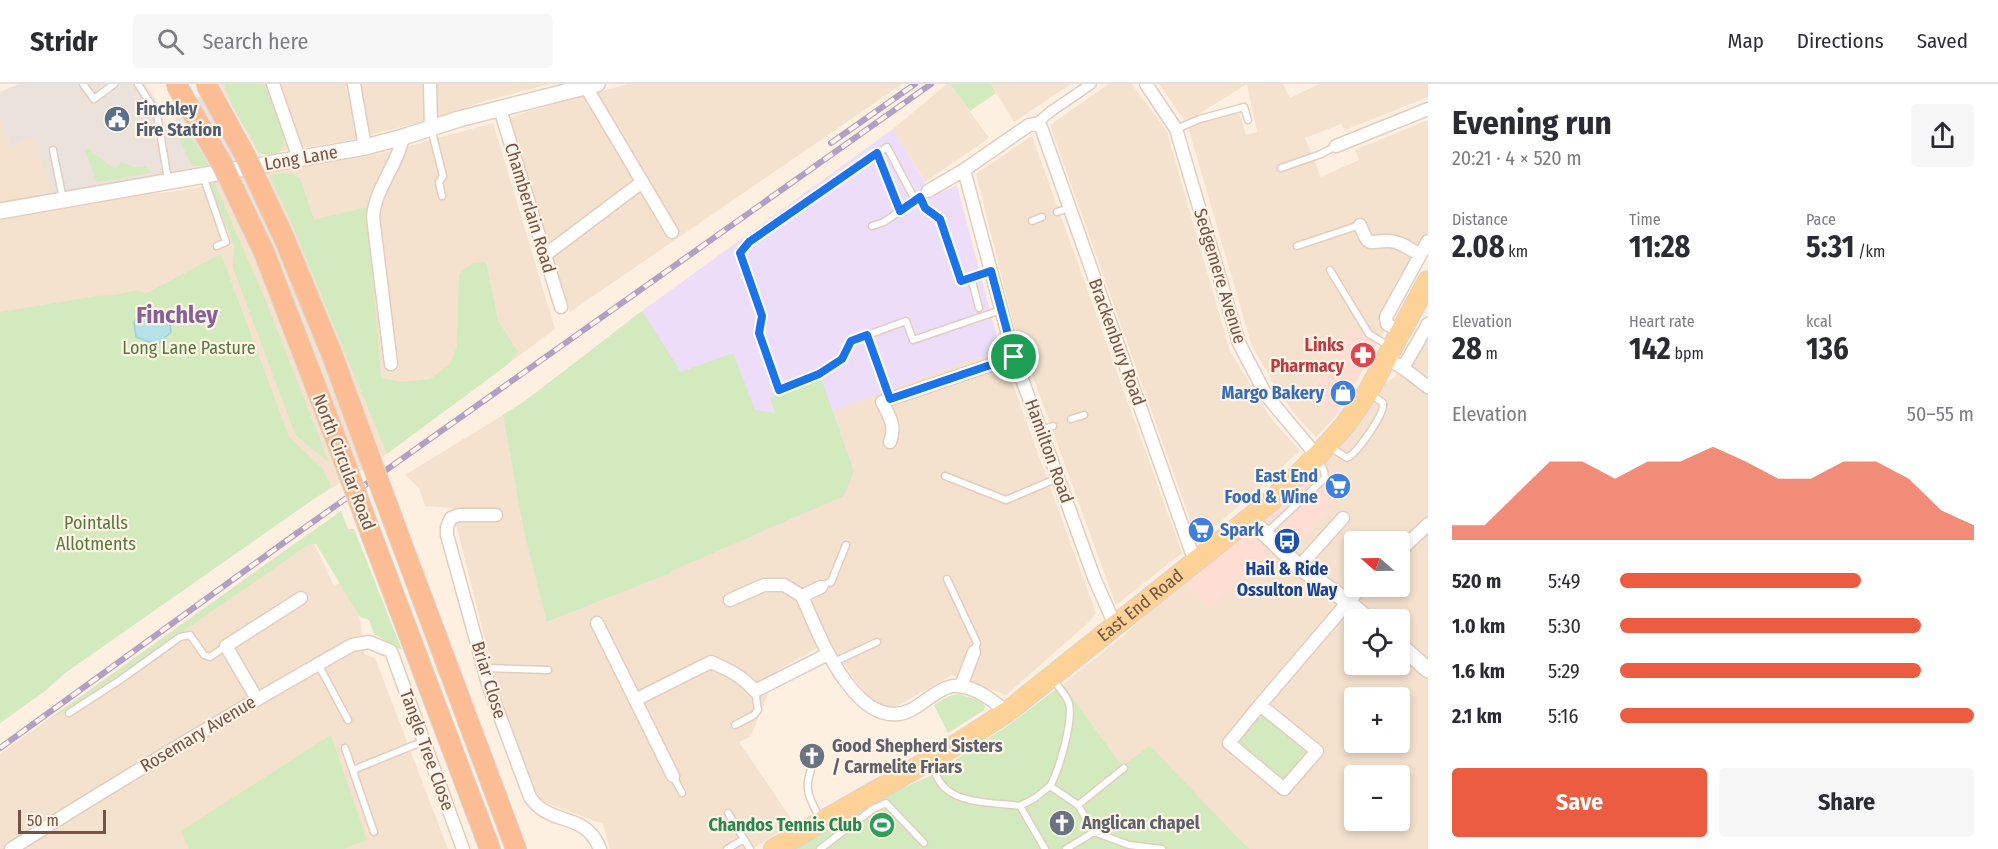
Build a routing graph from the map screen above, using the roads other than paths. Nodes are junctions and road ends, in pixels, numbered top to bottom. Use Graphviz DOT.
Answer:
graph roads {
  1 [pos="84,84"];
  2 [pos="114,84"];
  3 [pos="138,84"];
  4 [pos="176,84"];
  5 [pos="206,84"];
  6 [pos="273,84"];
  7 [pos="354,84"];
  8 [pos="430,84"];
  9 [pos="1091,84"];
  10 [pos="1146,84"];
  11 [pos="591,86"];
  12 [pos="500,109"];
  13 [pos="1428,109"];
  14 [pos="1248,120"];
  15 [pos="1036,124"];
  16 [pos="431,128"];
  17 [pos="1176,129"];
  18 [pos="403,137"];
  19 [pos="1336,146"];
  20 [pos="365,147"];
  21 [pos="53,150"];
  22 [pos="877,153"];
  23 [pos="299,158"];
  24 [pos="1281,168"];
  25 [pos="964,170"];
  26 [pos="203,176"];
  27 [pos="168,181"];
  28 [pos="642,182"];
  29 [pos="442,196"];
  30 [pos="921,196"];
  31 [pos="63,200"];
  32 [pos="1070,207"];
  33 [pos="0,211"];
  34 [pos="900,211"];
  35 [pos="1057,212"];
  36 [pos="1042,217"];
  37 [pos="1032,221"];
  38 [pos="1360,225"];
  39 [pos="872,226"];
  40 [pos="672,232"];
  41 [pos="1428,241"];
  42 [pos="217,246"];
  43 [pos="1297,246"];
  44 [pos="545,255"];
  45 [pos="1420,255"];
  46 [pos="1330,270"];
  47 [pos="991,271"];
  48 [pos="971,277"];
  49 [pos="1428,281"];
  50 [pos="561,308"];
  51 [pos="979,308"];
  52 [pos="1001,309"];
  53 [pos="1428,324"];
  54 [pos="867,335"];
  55 [pos="1393,346"];
  56 [pos="1014,357"];
  57 [pos="391,363"];
  58 [pos="1403,368"];
  59 [pos="1428,387"];
  60 [pos="890,399"];
  61 [pos="1084,415"];
  62 [pos="1071,419"];
  63 [pos="890,442"];
  64 [pos="1322,451"];
  65 [pos="945,476"];
  66 [pos="1059,478"];
  67 [pos="496,515"];
  68 [pos="1344,518"];
  69 [pos="1249,519"];
  70 [pos="1428,524"];
  71 [pos="1264,535"];
  72 [pos="1410,541"];
  73 [pos="846,545"];
  74 [pos="1195,562"];
  75 [pos="1299,567"];
  76 [pos="947,579"];
  77 [pos="821,587"];
  78 [pos="802,596"];
  79 [pos="1353,597"];
  80 [pos="302,598"];
  81 [pos="730,600"];
  82 [pos="1348,602"];
  83 [pos="1356,609"];
  84 [pos="597,623"];
  85 [pos="1115,625"];
  86 [pos="878,642"];
  87 [pos="226,646"];
  88 [pos="391,651"];
  89 [pos="974,652"];
  90 [pos="1410,654"];
  91 [pos="831,658"];
  92 [pos="318,664"];
  93 [pos="485,668"];
  94 [pos="548,670"];
  95 [pos="1428,670"];
  96 [pos="1051,678"];
  97 [pos="961,686"];
  98 [pos="755,691"];
  99 [pos="257,699"];
  100 [pos="635,699"];
  101 [pos="1260,705"];
  102 [pos="1007,712"];
  103 [pos="69,713"];
  104 [pos="348,720"];
  105 [pos="735,725"];
  106 [pos="424,741"];
  107 [pos="345,748"];
  108 [pos="815,756"];
  109 [pos="928,760"];
  110 [pos="1124,768"];
  111 [pos="353,770"];
  112 [pos="673,776"];
  113 [pos="1050,786"];
  114 [pos="682,792"];
  115 [pos="1020,806"];
  116 [pos="1078,806"];
  117 [pos="728,813"];
  118 [pos="821,821"];
  119 [pos="374,832"];
  120 [pos="1094,832"];
  121 [pos="744,839"];
  122 [pos="924,843"];
  123 [pos="1074,843"];
  124 [pos="11,849"];
  125 [pos="463,849"];
  126 [pos="490,849"];
  127 [pos="516,849"];
  128 [pos="600,849"];
  129 [pos="727,849"];
  130 [pos="750,849"];
  131 [pos="774,849"];
  132 [pos="820,849"];
  133 [pos="1045,849"];
  134 [pos="1066,849"];
  135 [pos="1080,849"];
  136 [pos="1162,849"];
  1 -- 2 [label="lane"];
  3 -- 27 [label="lane"];
  4 -- 126 [label="highway, North Circular Road, bridge"];
  5 -- 127 [label="highway, North Circular Road, bridge"];
  6 -- 23 [label="street"];
  7 -- 20 [label="street"];
  8 -- 16 [label="street"];
  9 -- 15 [label="street"];
  10 -- 17 [label="street, Sedgemere Avenue"];
  11 -- 12 [label="street, Long Lane"];
  11 -- 28 [label="street"];
  12 -- 16 [label="street, Long Lane"];
  12 -- 44 [label="street, Chamberlain Road"];
  13 -- 19 [label="street"];
  14 -- 17 [label="lane"];
  15 -- 25 [label="street"];
  15 -- 32 [label="street, Brackenbury Road"];
  16 -- 18 [label="street, Long Lane"];
  16 -- 29 [label="lane"];
  17 -- 64 [label="street, Sedgemere Avenue"];
  18 -- 20 [label="street, Long Lane"];
  18 -- 57 [label="street"];
  19 -- 24 [label="lane"];
  20 -- 23 [label="street, Long Lane"];
  21 -- 31 [label="lane"];
  22 -- 30 [label="lane"];
  22 -- 34 [label="lane"];
  22 -- 54 [label="lane"];
  23 -- 26 [label="street, Long Lane"];
  25 -- 30 [label="street"];
  25 -- 47 [label="street, Hamilton Road"];
  26 -- 27 [label="street, Long Lane"];
  26 -- 42 [label="lane"];
  27 -- 31 [label="street, Long Lane"];
  28 -- 40 [label="street"];
  28 -- 44 [label="street"];
  30 -- 34 [label="lane"];
  30 -- 48 [label="lane"];
  31 -- 33 [label="street, Long Lane"];
  32 -- 35 [label="lane"];
  32 -- 74 [label="street, Brackenbury Road"];
  34 -- 39 [label="lane"];
  36 -- 37 [label="lane"];
  38 -- 43 [label="lane"];
  38 -- 45 [label="street"];
  41 -- 45 [label="street"];
  44 -- 50 [label="street, Chamberlain Road"];
  45 -- 55 [label="street"];
  46 -- 55 [label="lane"];
  47 -- 48 [label="lane"];
  47 -- 52 [label="street, Hamilton Road"];
  48 -- 51 [label="lane"];
  49 -- 55 [label="main road, East End Road"];
  52 -- 54 [label="lane"];
  52 -- 56 [label="street, Hamilton Road"];
  53 -- 58 [label="street"];
  54 -- 60 [label="lane"];
  55 -- 58 [label="street"];
  55 -- 64 [label="main road, East End Road"];
  56 -- 60 [label="street"];
  56 -- 66 [label="street, Hamilton Road"];
  58 -- 59 [label="street"];
  60 -- 63 [label="street"];
  61 -- 62 [label="lane"];
  64 -- 69 [label="main road, East End Road"];
  64 -- 71 [label="lane"];
  65 -- 66 [label="lane"];
  66 -- 85 [label="street, Hamilton Road"];
  67 -- 93 [label="street, Briar Close"];
  68 -- 75 [label="street"];
  69 -- 71 [label="street"];
  69 -- 74 [label="main road, East End Road"];
  70 -- 72 [label="street"];
  71 -- 75 [label="street"];
  73 -- 77 [label="lane"];
  74 -- 85 [label="main road, East End Road"];
  75 -- 82 [label="street"];
  76 -- 89 [label="lane"];
  77 -- 78 [label="street"];
  78 -- 81 [label="street"];
  78 -- 91 [label="street"];
  79 -- 82 [label="street"];
  80 -- 87 [label="street"];
  82 -- 83 [label="street"];
  82 -- 101 [label="street"];
  84 -- 100 [label="street"];
  85 -- 96 [label="main road, East End Road"];
  86 -- 91 [label="lane"];
  87 -- 99 [label="street"];
  87 -- 103 [label="lane"];
  88 -- 92 [label="street, Rosemary Avenue"];
  88 -- 106 [label="street, Tangle Tree Close"];
  89 -- 97 [label="street"];
  90 -- 95 [label="street"];
  91 -- 97 [label="street"];
  91 -- 98 [label="street"];
  92 -- 99 [label="street, Rosemary Avenue"];
  92 -- 104 [label="lane"];
  93 -- 94 [label="lane"];
  93 -- 128 [label="street, Briar Close"];
  96 -- 102 [label="main road, East End Road"];
  96 -- 113 [label="lane"];
  97 -- 102 [label="street"];
  98 -- 100 [label="street"];
  98 -- 105 [label="lane"];
  99 -- 124 [label="street, Rosemary Avenue"];
  100 -- 112 [label="street"];
  101 -- 101 [label="street"];
  102 -- 109 [label="main road, East End Road"];
  106 -- 111 [label="lane"];
  106 -- 125 [label="street, Tangle Tree Close"];
  107 -- 111 [label="lane"];
  108 -- 118 [label="lane"];
  109 -- 115 [label="lane"];
  109 -- 118 [label="main road, East End Road"];
  110 -- 116 [label="lane"];
  111 -- 119 [label="lane"];
  112 -- 114 [label="lane"];
  113 -- 115 [label="lane"];
  113 -- 116 [label="lane"];
  115 -- 133 [label="lane"];
  116 -- 120 [label="lane"];
  117 -- 121 [label="lane"];
  118 -- 131 [label="main road, East End Road"];
  120 -- 123 [label="lane"];
  120 -- 136 [label="lane"];
  121 -- 129 [label="lane"];
  121 -- 130 [label="lane"];
  122 -- 132 [label="lane"];
  123 -- 134 [label="lane"];
  123 -- 135 [label="lane"];
}
